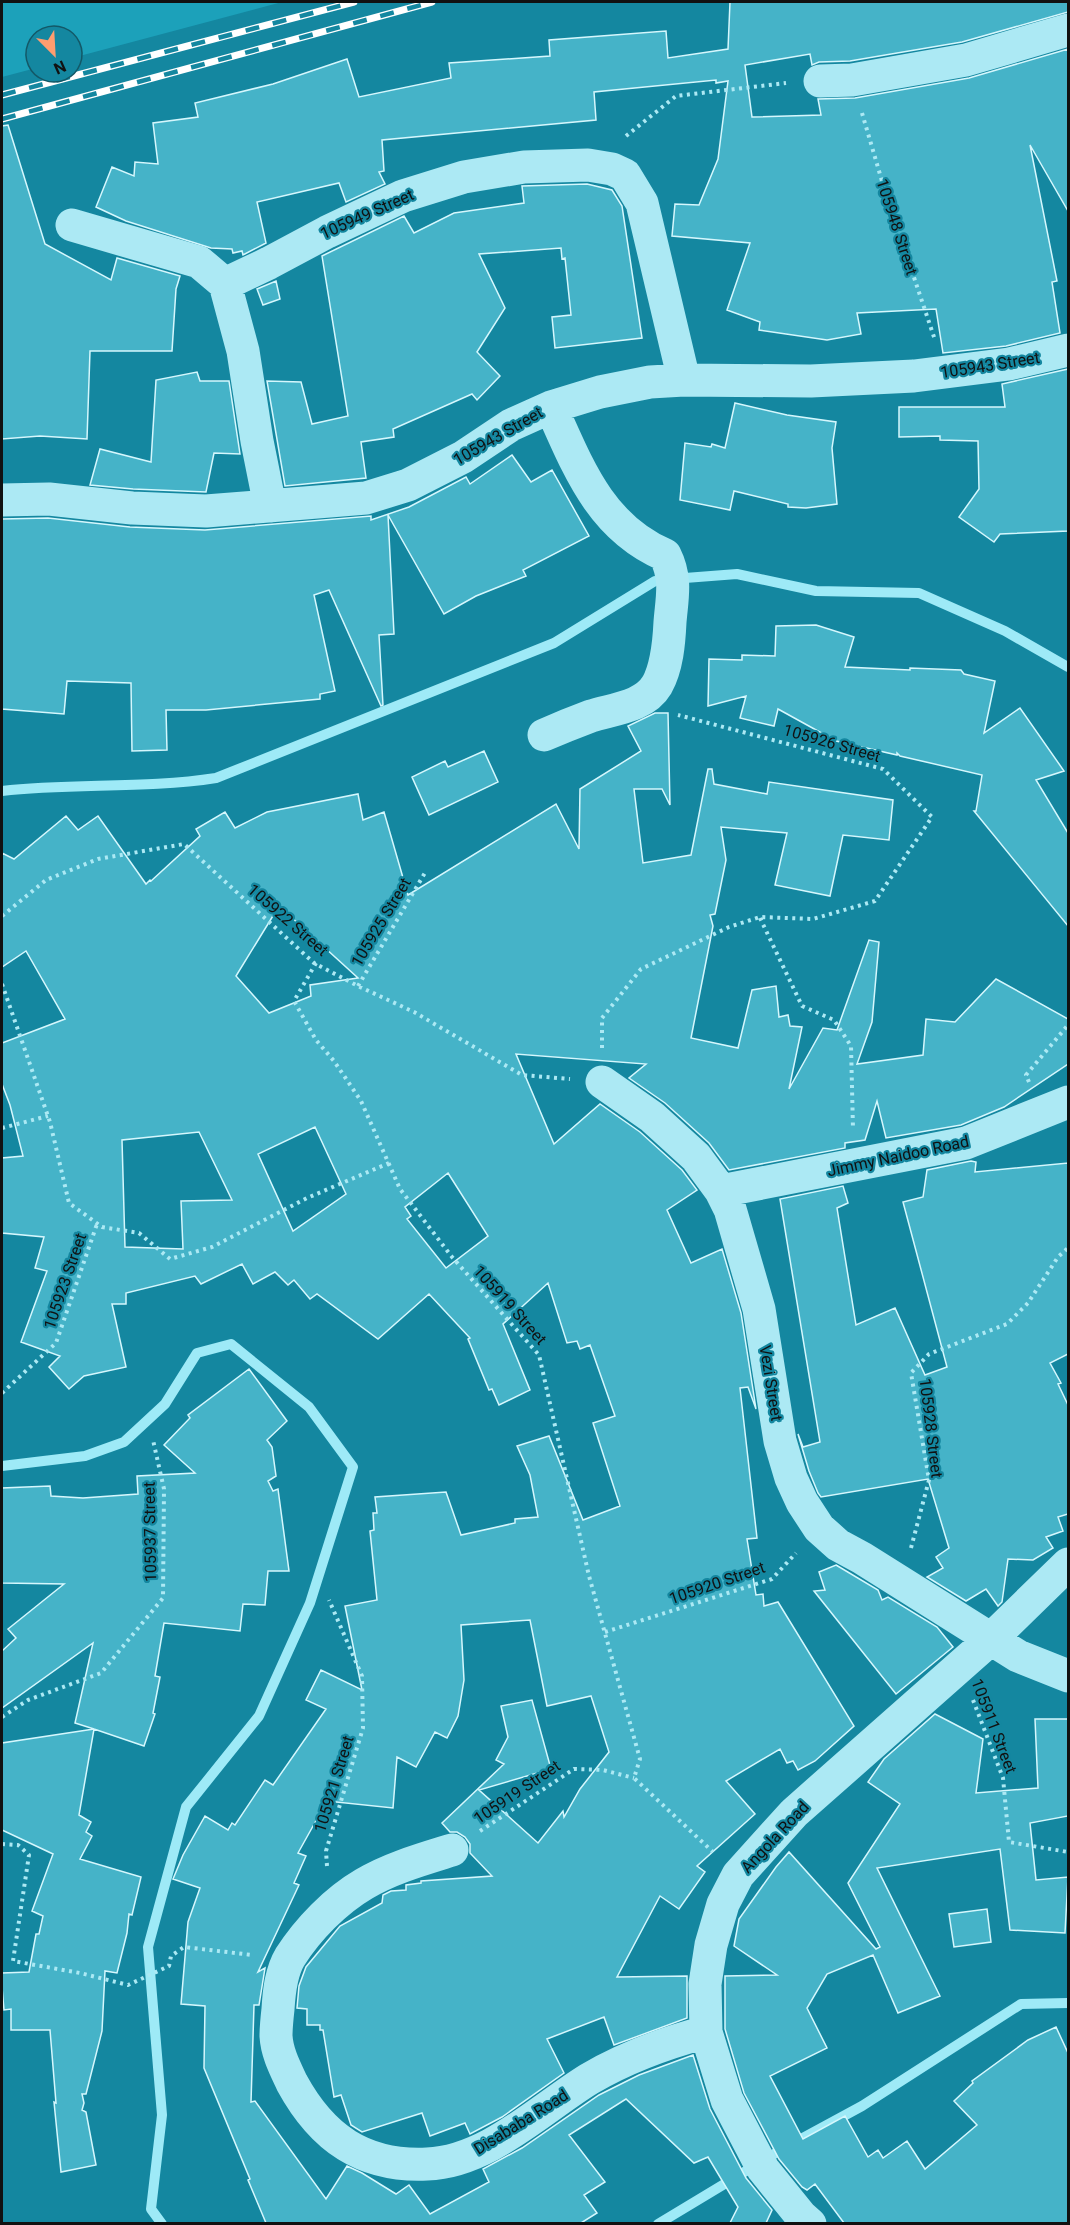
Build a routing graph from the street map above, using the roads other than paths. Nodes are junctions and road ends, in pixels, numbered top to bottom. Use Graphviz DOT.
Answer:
graph roads {
  1 [pos="1062,32"];
  2 [pos="820,81"];
  3 [pos="72,225"];
  4 [pos="225,284"];
  5 [pos="1068,351"];
  6 [pos="684,380"];
  7 [pos="551,407"];
  8 [pos="2,500"];
  9 [pos="270,506"];
  10 [pos="544,735"];
  11 [pos="602,1082"];
  12 [pos="1054,1108"];
  13 [pos="721,1191"];
  14 [pos="1068,1564"];
  15 [pos="992,1638"];
  16 [pos="1068,1677"];
  17 [pos="453,1850"];
  18 [pos="706,2032"];
  19 [pos="810,2223"];
  1 -- 2 [label="street"];
  3 -- 4 [label="street"];
  4 -- 6 [label="street, 105949 Street"];
  4 -- 9 [label="street"];
  5 -- 6 [label="street, 105943 Street"];
  6 -- 7 [label="street, 105943 Street"];
  7 -- 9 [label="street, 105943 Street"];
  7 -- 10 [label="street"];
  8 -- 9 [label="street, 105943 Street"];
  11 -- 13 [label="street, Vezi Street"];
  12 -- 13 [label="street, Jimmy Naidoo Road"];
  13 -- 15 [label="street, Vezi Street"];
  14 -- 15 [label="street, Angola Road"];
  15 -- 16 [label="street, Vezi Street"];
  15 -- 18 [label="street, Angola Road"];
  17 -- 18 [label="street, Disababa Road"];
  18 -- 19 [label="street, Angola Road"];
}
